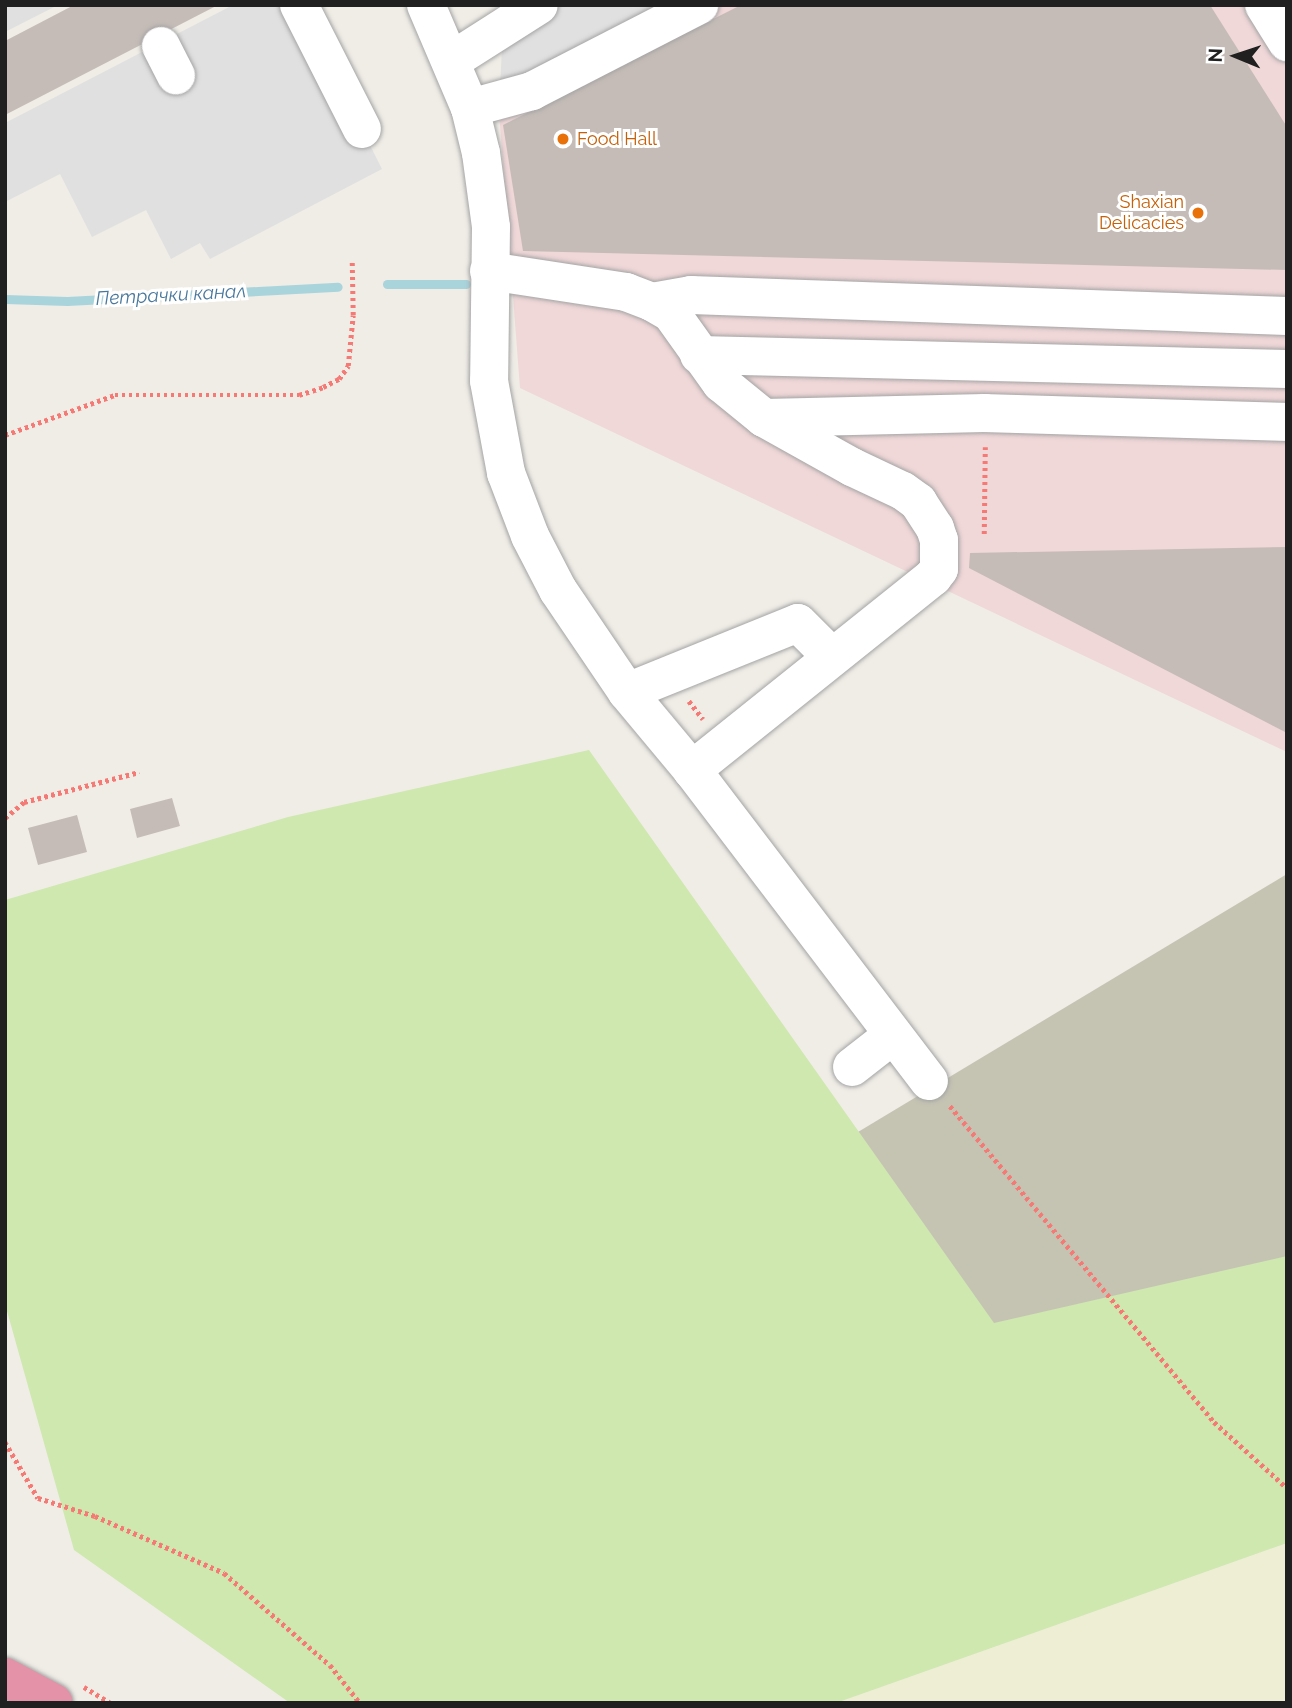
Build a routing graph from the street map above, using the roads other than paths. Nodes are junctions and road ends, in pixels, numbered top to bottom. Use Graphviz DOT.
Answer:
graph roads {
  1 [pos="299,5"];
  2 [pos="426,5"];
  3 [pos="539,5"];
  4 [pos="699,5"];
  5 [pos="1265,5"];
  6 [pos="1287,42"];
  7 [pos="452,61"];
  8 [pos="470,108"];
  9 [pos="362,129"];
  10 [pos="489,271"];
  11 [pos="652,302"];
  12 [pos="1287,316"];
  13 [pos="699,355"];
  14 [pos="1287,369"];
  15 [pos="764,418"];
  16 [pos="1287,422"];
  17 [pos="831,656"];
  18 [pos="627,692"];
  19 [pos="692,770"];
  20 [pos="893,1034"];
  21 [pos="852,1067"];
  22 [pos="929,1081"];
  23 [pos="5,1677"];
  24 [pos="54,1703"];
  1 -- 9 [label="street"];
  2 -- 7 [label="street"];
  3 -- 7 [label="street"];
  4 -- 8 [label="street"];
  5 -- 6 [label="street"];
  7 -- 8 [label="street"];
  8 -- 10 [label="street"];
  10 -- 11 [label="street"];
  10 -- 18 [label="street"];
  11 -- 12 [label="street"];
  11 -- 13 [label="street"];
  13 -- 14 [label="street"];
  13 -- 15 [label="street"];
  15 -- 16 [label="street"];
  15 -- 17 [label="street"];
  17 -- 18 [label="street"];
  17 -- 19 [label="street"];
  18 -- 19 [label="street"];
  19 -- 20 [label="street"];
  20 -- 21 [label="street"];
  20 -- 22 [label="street"];
  23 -- 24 [label="highway"];
}
